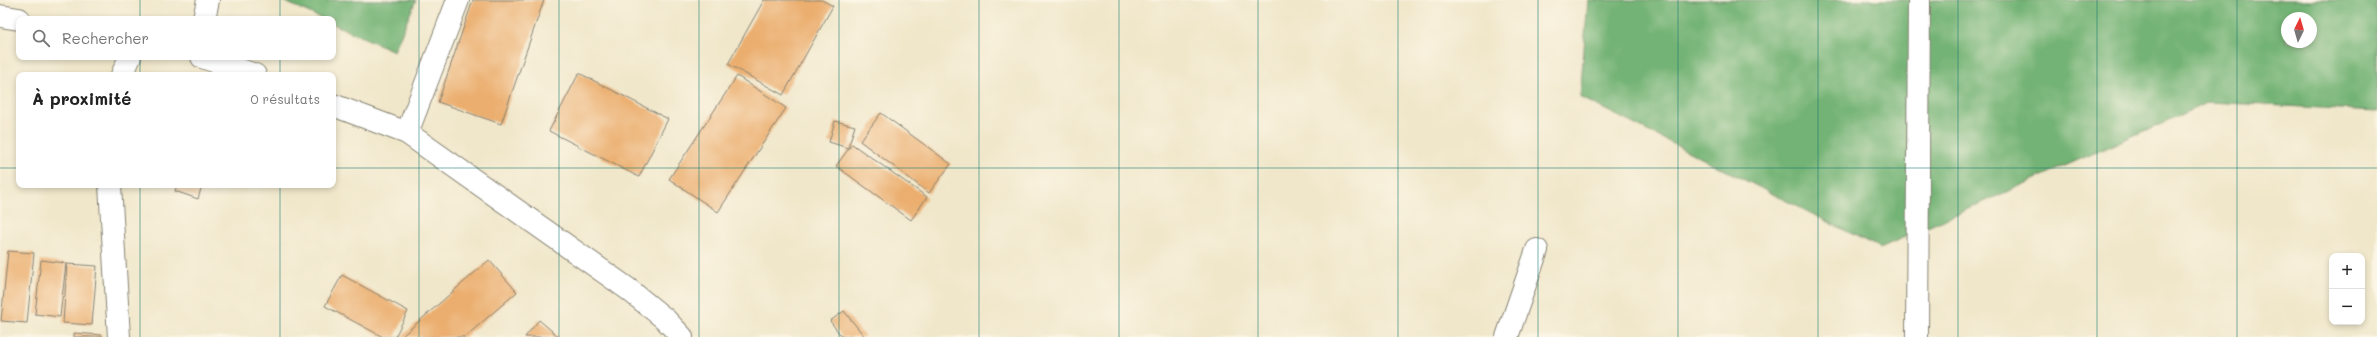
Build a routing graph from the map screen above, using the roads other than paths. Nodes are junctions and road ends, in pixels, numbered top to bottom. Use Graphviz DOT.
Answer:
graph roads {
  1 [pos="208,0"];
  2 [pos="458,0"];
  3 [pos="1919,0"];
  4 [pos="0,16"];
  5 [pos="205,16"];
  6 [pos="16,18"];
  7 [pos="129,60"];
  8 [pos="211,60"];
  9 [pos="123,72"];
  10 [pos="246,72"];
  11 [pos="336,106"];
  12 [pos="407,133"];
  13 [pos="110,188"];
  14 [pos="1537,250"];
  15 [pos="119,337"];
  16 [pos="682,337"];
  17 [pos="1507,337"];
  18 [pos="1917,337"];
  1 -- 5 [label="street"];
  2 -- 12 [label="street"];
  3 -- 18 [label="street"];
  4 -- 6 [label="street"];
  7 -- 9 [label="street"];
  8 -- 10 [label="street"];
  11 -- 12 [label="street"];
  12 -- 16 [label="street"];
  13 -- 15 [label="street"];
  14 -- 17 [label="street"];
}
